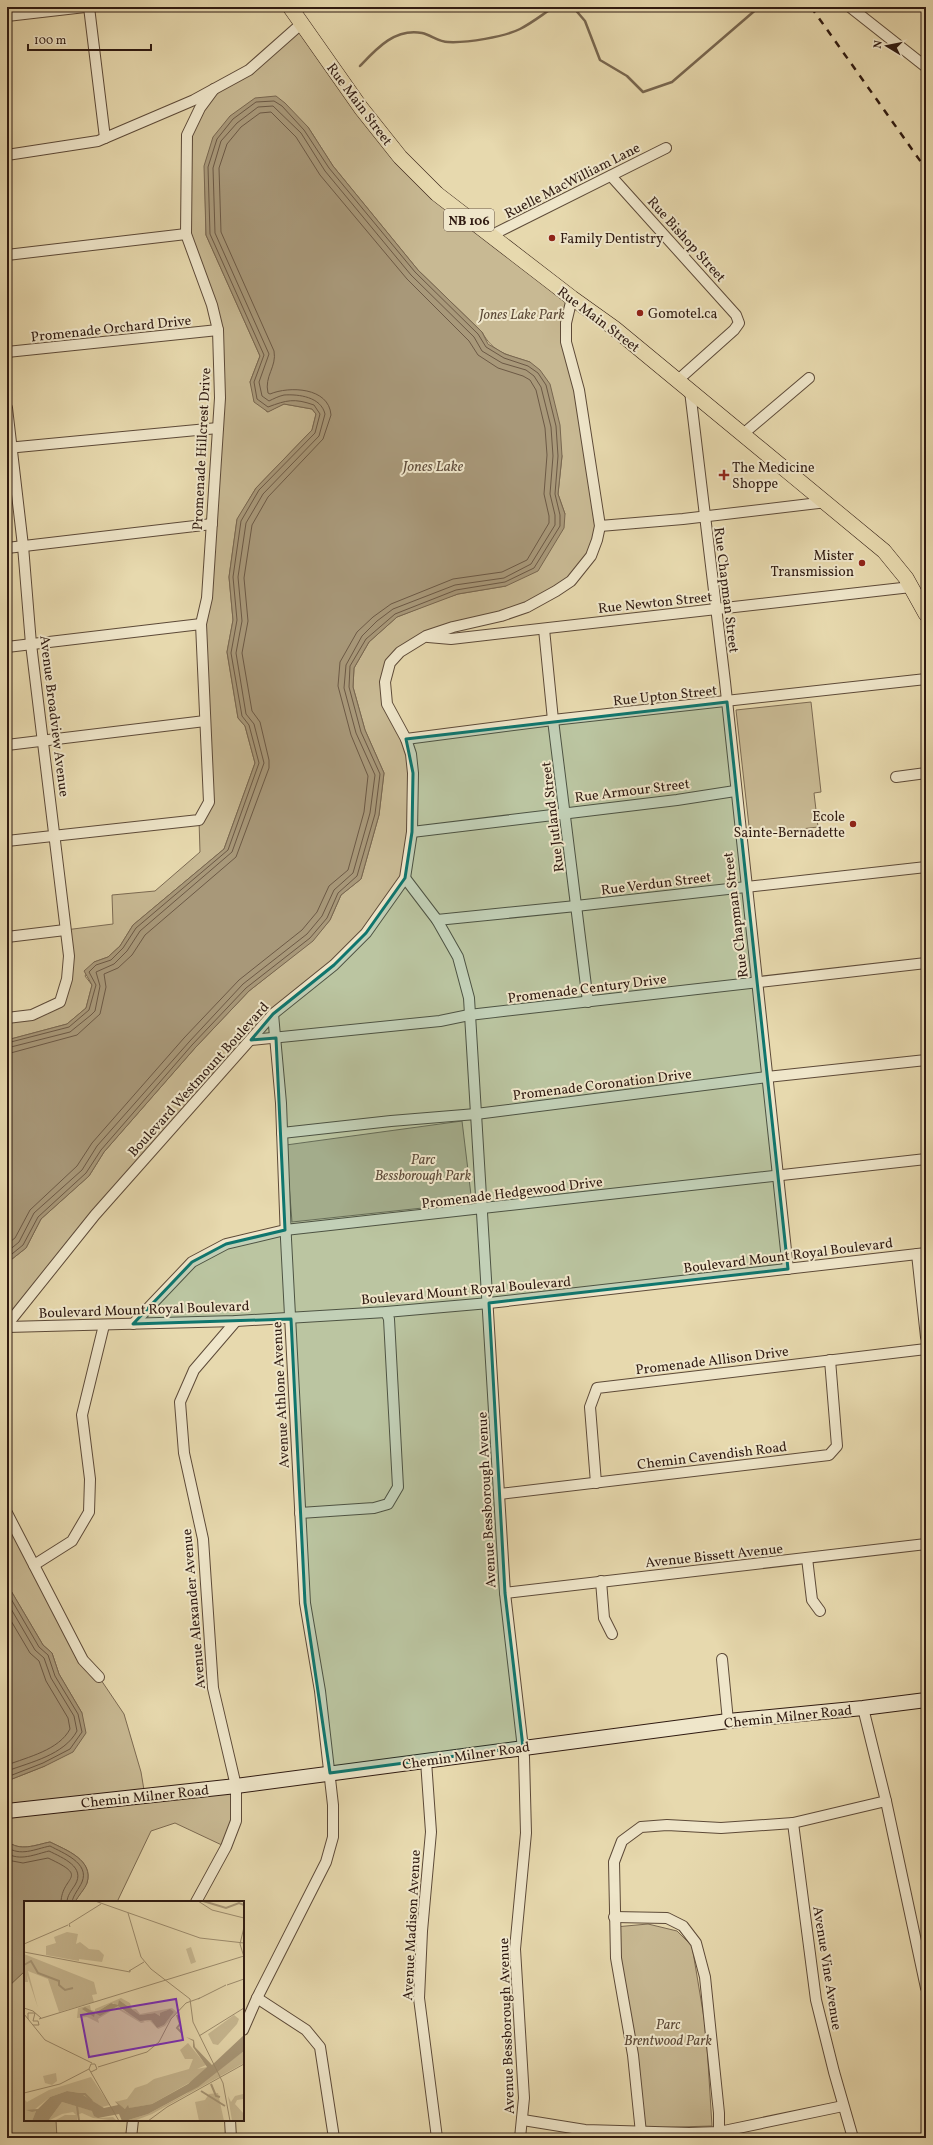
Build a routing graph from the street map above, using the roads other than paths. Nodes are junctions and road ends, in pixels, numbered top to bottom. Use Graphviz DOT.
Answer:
graph roads {
  1 [pos="85,7"];
  2 [pos="89,7"];
  3 [pos="290,7"];
  4 [pos="850,7"];
  5 [pos="7,16"];
  6 [pos="301,24"];
  7 [pos="926,67"];
  8 [pos="214,89"];
  9 [pos="104,138"];
  10 [pos="666,148"];
  11 [pos="7,156"];
  12 [pos="611,176"];
  13 [pos="186,234"];
  14 [pos="490,236"];
  15 [pos="7,255"];
  16 [pos="572,298"];
  17 [pos="218,330"];
  18 [pos="7,352"];
  19 [pos="809,378"];
  20 [pos="678,380"];
  21 [pos="690,391"];
  22 [pos="7,408"];
  23 [pos="218,428"];
  24 [pos="743,434"];
  25 [pos="9,448"];
  26 [pos="827,502"];
  27 [pos="704,516"];
  28 [pos="212,524"];
  29 [pos="600,526"];
  30 [pos="23,546"];
  31 [pos="7,548"];
  32 [pos="911,587"];
  33 [pos="716,609"];
  34 [pos="926,614"];
  35 [pos="201,624"];
  36 [pos="544,628"];
  37 [pos="426,636"];
  38 [pos="31,644"];
  39 [pos="7,647"];
  40 [pos="926,679"];
  41 [pos="727,702"];
  42 [pos="553,720"];
  43 [pos="205,721"];
  44 [pos="406,739"];
  45 [pos="43,740"];
  46 [pos="7,745"];
  47 [pos="926,773"];
  48 [pos="896,777"];
  49 [pos="736,791"];
  50 [pos="564,812"];
  51 [pos="412,832"];
  52 [pos="55,834"];
  53 [pos="7,841"];
  54 [pos="926,867"];
  55 [pos="405,878"];
  56 [pos="747,887"];
  57 [pos="576,906"];
  58 [pos="437,920"];
  59 [pos="65,930"];
  60 [pos="7,937"];
  61 [pos="926,963"];
  62 [pos="757,982"];
  63 [pos="588,1002"];
  64 [pos="273,1014"];
  65 [pos="469,1015"];
  66 [pos="7,1018"];
  67 [pos="276,1038"];
  68 [pos="251,1040"];
  69 [pos="926,1060"];
  70 [pos="767,1077"];
  71 [pos="476,1114"];
  72 [pos="282,1133"];
  73 [pos="926,1159"];
  74 [pos="778,1175"];
  75 [pos="483,1210"];
  76 [pos="286,1230"];
  77 [pos="921,1253"];
  78 [pos="788,1269"];
  79 [pos="489,1303"];
  80 [pos="386,1312"];
  81 [pos="290,1318"];
  82 [pos="236,1321"];
  83 [pos="133,1324"];
  84 [pos="104,1325"];
  85 [pos="7,1326"];
  86 [pos="926,1338"];
  87 [pos="926,1349"];
  88 [pos="830,1360"];
  89 [pos="596,1483"];
  90 [pos="500,1494"];
  91 [pos="7,1513"];
  92 [pos="300,1513"];
  93 [pos="926,1544"];
  94 [pos="807,1558"];
  95 [pos="34,1565"];
  96 [pos="601,1581"];
  97 [pos="505,1593"];
  98 [pos="820,1611"];
  99 [pos="612,1634"];
  100 [pos="722,1659"];
  101 [pos="99,1677"];
  102 [pos="926,1700"];
  103 [pos="863,1708"];
  104 [pos="728,1721"];
  105 [pos="523,1747"];
  106 [pos="426,1761"];
  107 [pos="330,1773"];
  108 [pos="236,1786"];
  109 [pos="886,1801"];
  110 [pos="7,1811"];
  111 [pos="793,1822"];
  112 [pos="197,1901"];
  113 [pos="614,1917"];
  114 [pos="926,1988"];
  115 [pos="257,1998"];
  116 [pos="244,2028"];
  117 [pos="844,2106"];
  118 [pos="523,2120"];
  119 [pos="133,2121"];
  120 [pos="230,2121"];
  121 [pos="718,2132"];
  122 [pos="641,2133"];
  123 [pos="131,2138"];
  124 [pos="231,2138"];
  125 [pos="334,2138"];
  126 [pos="437,2138"];
  127 [pos="520,2138"];
  128 [pos="853,2138"];
  1 -- 5 [label="street"];
  2 -- 9 [label="street"];
  3 -- 6 [label="main road, Rue Main Street / NB 106"];
  4 -- 7 [label="street"];
  6 -- 8 [label="street"];
  6 -- 14 [label="main road, Rue Main Street / NB 106"];
  8 -- 9 [label="street"];
  8 -- 13 [label="street, Promenade Hillcrest Drive"];
  9 -- 11 [label="street"];
  10 -- 12 [label="street, Ruelle MacWilliam Lane"];
  12 -- 14 [label="street, Ruelle MacWilliam Lane"];
  12 -- 20 [label="street, Rue Bishop Street"];
  13 -- 15 [label="street"];
  13 -- 17 [label="street, Promenade Hillcrest Drive"];
  14 -- 16 [label="main road, Rue Main Street / NB 106"];
  16 -- 20 [label="main road, Rue Main Street / NB 106"];
  16 -- 29 [label="street, Boulevard Westmount Boulevard"];
  17 -- 18 [label="street, Promenade Orchard Drive"];
  17 -- 23 [label="street, Promenade Hillcrest Drive"];
  19 -- 24 [label="street"];
  20 -- 21 [label="main road, Rue Main Street / NB 106"];
  21 -- 24 [label="main road, Rue Main Street / NB 106"];
  21 -- 27 [label="street, Rue Chapman Street"];
  22 -- 25 [label="street, Avenue Broadview Avenue"];
  23 -- 25 [label="street"];
  23 -- 28 [label="street, Promenade Hillcrest Drive"];
  24 -- 26 [label="main road, Rue Main Street / NB 106"];
  25 -- 30 [label="street, Avenue Broadview Avenue"];
  26 -- 27 [label="street"];
  26 -- 32 [label="main road, Rue Main Street / NB 106"];
  27 -- 29 [label="street"];
  27 -- 33 [label="street, Rue Chapman Street"];
  28 -- 30 [label="street"];
  28 -- 35 [label="street, Promenade Hillcrest Drive"];
  29 -- 37 [label="street, Boulevard Westmount Boulevard"];
  30 -- 31 [label="street"];
  30 -- 38 [label="street, Avenue Broadview Avenue"];
  32 -- 33 [label="street, Rue Newton Street"];
  32 -- 34 [label="main road, Rue Main Street / NB 106"];
  33 -- 36 [label="street, Rue Newton Street"];
  33 -- 41 [label="street, Rue Chapman Street"];
  35 -- 38 [label="street"];
  35 -- 43 [label="street, Promenade Hillcrest Drive"];
  36 -- 37 [label="street, Rue Newton Street"];
  36 -- 42 [label="street, Rue Jutland Street"];
  37 -- 44 [label="street, Boulevard Westmount Boulevard"];
  38 -- 39 [label="street"];
  38 -- 45 [label="street, Avenue Broadview Avenue"];
  40 -- 41 [label="street, Rue Upton Street"];
  41 -- 42 [label="street, Rue Upton Street"];
  41 -- 49 [label="street, Rue Chapman Street"];
  42 -- 44 [label="street, Rue Upton Street"];
  42 -- 50 [label="street, Rue Jutland Street"];
  43 -- 45 [label="street"];
  43 -- 52 [label="street, Promenade Hillcrest Drive"];
  44 -- 51 [label="street, Boulevard Westmount Boulevard"];
  45 -- 46 [label="street"];
  45 -- 52 [label="street, Avenue Broadview Avenue"];
  47 -- 48 [label="street"];
  49 -- 50 [label="street, Rue Armour Street"];
  49 -- 56 [label="street, Rue Chapman Street"];
  50 -- 51 [label="street, Rue Armour Street"];
  50 -- 57 [label="street, Rue Jutland Street"];
  51 -- 55 [label="street, Boulevard Westmount Boulevard"];
  52 -- 53 [label="street"];
  52 -- 59 [label="street, Avenue Broadview Avenue"];
  54 -- 56 [label="street, Rue Verdun Street"];
  55 -- 58 [label="street, Avenue Bessborough Avenue"];
  55 -- 64 [label="street, Boulevard Westmount Boulevard"];
  56 -- 57 [label="street, Rue Verdun Street"];
  56 -- 62 [label="street, Rue Chapman Street"];
  57 -- 58 [label="street, Rue Verdun Street"];
  57 -- 63 [label="street, Rue Jutland Street"];
  58 -- 65 [label="street, Avenue Bessborough Avenue"];
  59 -- 60 [label="street"];
  59 -- 66 [label="street, Avenue Broadview Avenue"];
  61 -- 62 [label="street, Promenade Century Drive"];
  62 -- 63 [label="street, Promenade Century Drive"];
  62 -- 70 [label="street, Rue Chapman Street"];
  63 -- 65 [label="street, Promenade Century Drive"];
  64 -- 67 [label="street, Avenue Athlone Avenue"];
  64 -- 68 [label="street, Boulevard Westmount Boulevard"];
  65 -- 67 [label="street, Promenade Century Drive"];
  65 -- 71 [label="street, Avenue Bessborough Avenue"];
  67 -- 68 [label="street, Promenade Century Drive"];
  67 -- 72 [label="street, Avenue Athlone Avenue"];
  68 -- 85 [label="street, Boulevard Westmount Boulevard"];
  69 -- 70 [label="street, Promenade Coronation Drive"];
  70 -- 71 [label="street, Promenade Coronation Drive"];
  70 -- 74 [label="street, Rue Chapman Street"];
  71 -- 72 [label="street, Promenade Coronation Drive"];
  71 -- 75 [label="street, Avenue Bessborough Avenue"];
  72 -- 76 [label="street, Avenue Athlone Avenue"];
  73 -- 74 [label="street, Promenade Hedgewood Drive"];
  74 -- 75 [label="street, Promenade Hedgewood Drive"];
  74 -- 78 [label="street, Rue Chapman Street"];
  75 -- 76 [label="street, Promenade Hedgewood Drive"];
  75 -- 79 [label="street, Avenue Bessborough Avenue"];
  76 -- 81 [label="street, Avenue Athlone Avenue"];
  76 -- 83 [label="street, Promenade Hedgewood Drive"];
  77 -- 78 [label="street, Boulevard Mount Royal Boulevard"];
  77 -- 86 [label="street"];
  78 -- 79 [label="street, Boulevard Mount Royal Boulevard"];
  79 -- 80 [label="street, Boulevard Mount Royal Boulevard"];
  79 -- 90 [label="street, Avenue Bessborough Avenue"];
  80 -- 81 [label="street, Boulevard Mount Royal Boulevard"];
  80 -- 92 [label="street"];
  81 -- 82 [label="street, Boulevard Mount Royal Boulevard"];
  81 -- 92 [label="street, Avenue Athlone Avenue"];
  82 -- 83 [label="street, Boulevard Mount Royal Boulevard"];
  82 -- 108 [label="street, Avenue Alexander Avenue"];
  83 -- 84 [label="street, Boulevard Mount Royal Boulevard"];
  84 -- 85 [label="street, Boulevard Mount Royal Boulevard"];
  84 -- 95 [label="street"];
  87 -- 88 [label="street, Promenade Allison Drive"];
  88 -- 89 [label="street, Promenade Allison Drive"];
  88 -- 89 [label="street, Chemin Cavendish Road"];
  89 -- 90 [label="street, Chemin Cavendish Road"];
  90 -- 97 [label="street, Avenue Bessborough Avenue"];
  91 -- 95 [label="street"];
  92 -- 107 [label="street, Avenue Athlone Avenue"];
  93 -- 94 [label="street, Avenue Bissett Avenue"];
  94 -- 96 [label="street, Avenue Bissett Avenue"];
  94 -- 98 [label="street"];
  95 -- 101 [label="street"];
  96 -- 97 [label="street, Avenue Bissett Avenue"];
  96 -- 99 [label="street"];
  97 -- 105 [label="street, Avenue Bessborough Avenue"];
  100 -- 104 [label="street"];
  102 -- 103 [label="street, Chemin Milner Road"];
  103 -- 104 [label="street, Chemin Milner Road"];
  103 -- 109 [label="street"];
  104 -- 105 [label="street, Chemin Milner Road"];
  105 -- 106 [label="street, Chemin Milner Road"];
  105 -- 118 [label="street, Avenue Bessborough Avenue"];
  106 -- 107 [label="street, Chemin Milner Road"];
  106 -- 126 [label="street, Avenue Madison Avenue"];
  107 -- 108 [label="street, Chemin Milner Road"];
  107 -- 115 [label="street, Avenue Athlone Avenue"];
  108 -- 110 [label="street, Chemin Milner Road"];
  108 -- 112 [label="street, Avenue Alexander Avenue"];
  109 -- 111 [label="street"];
  109 -- 114 [label="street"];
  111 -- 113 [label="street"];
  111 -- 117 [label="street, Avenue Vine Avenue"];
  113 -- 121 [label="street"];
  113 -- 122 [label="street"];
  115 -- 116 [label="street, Avenue Athlone Avenue"];
  115 -- 125 [label="street"];
  117 -- 121 [label="street"];
  117 -- 128 [label="street, Avenue Vine Avenue"];
  118 -- 122 [label="street"];
  118 -- 127 [label="street, Avenue Bessborough Avenue"];
  119 -- 123 [label="street"];
  120 -- 124 [label="street"];
  121 -- 122 [label="street"];
}
